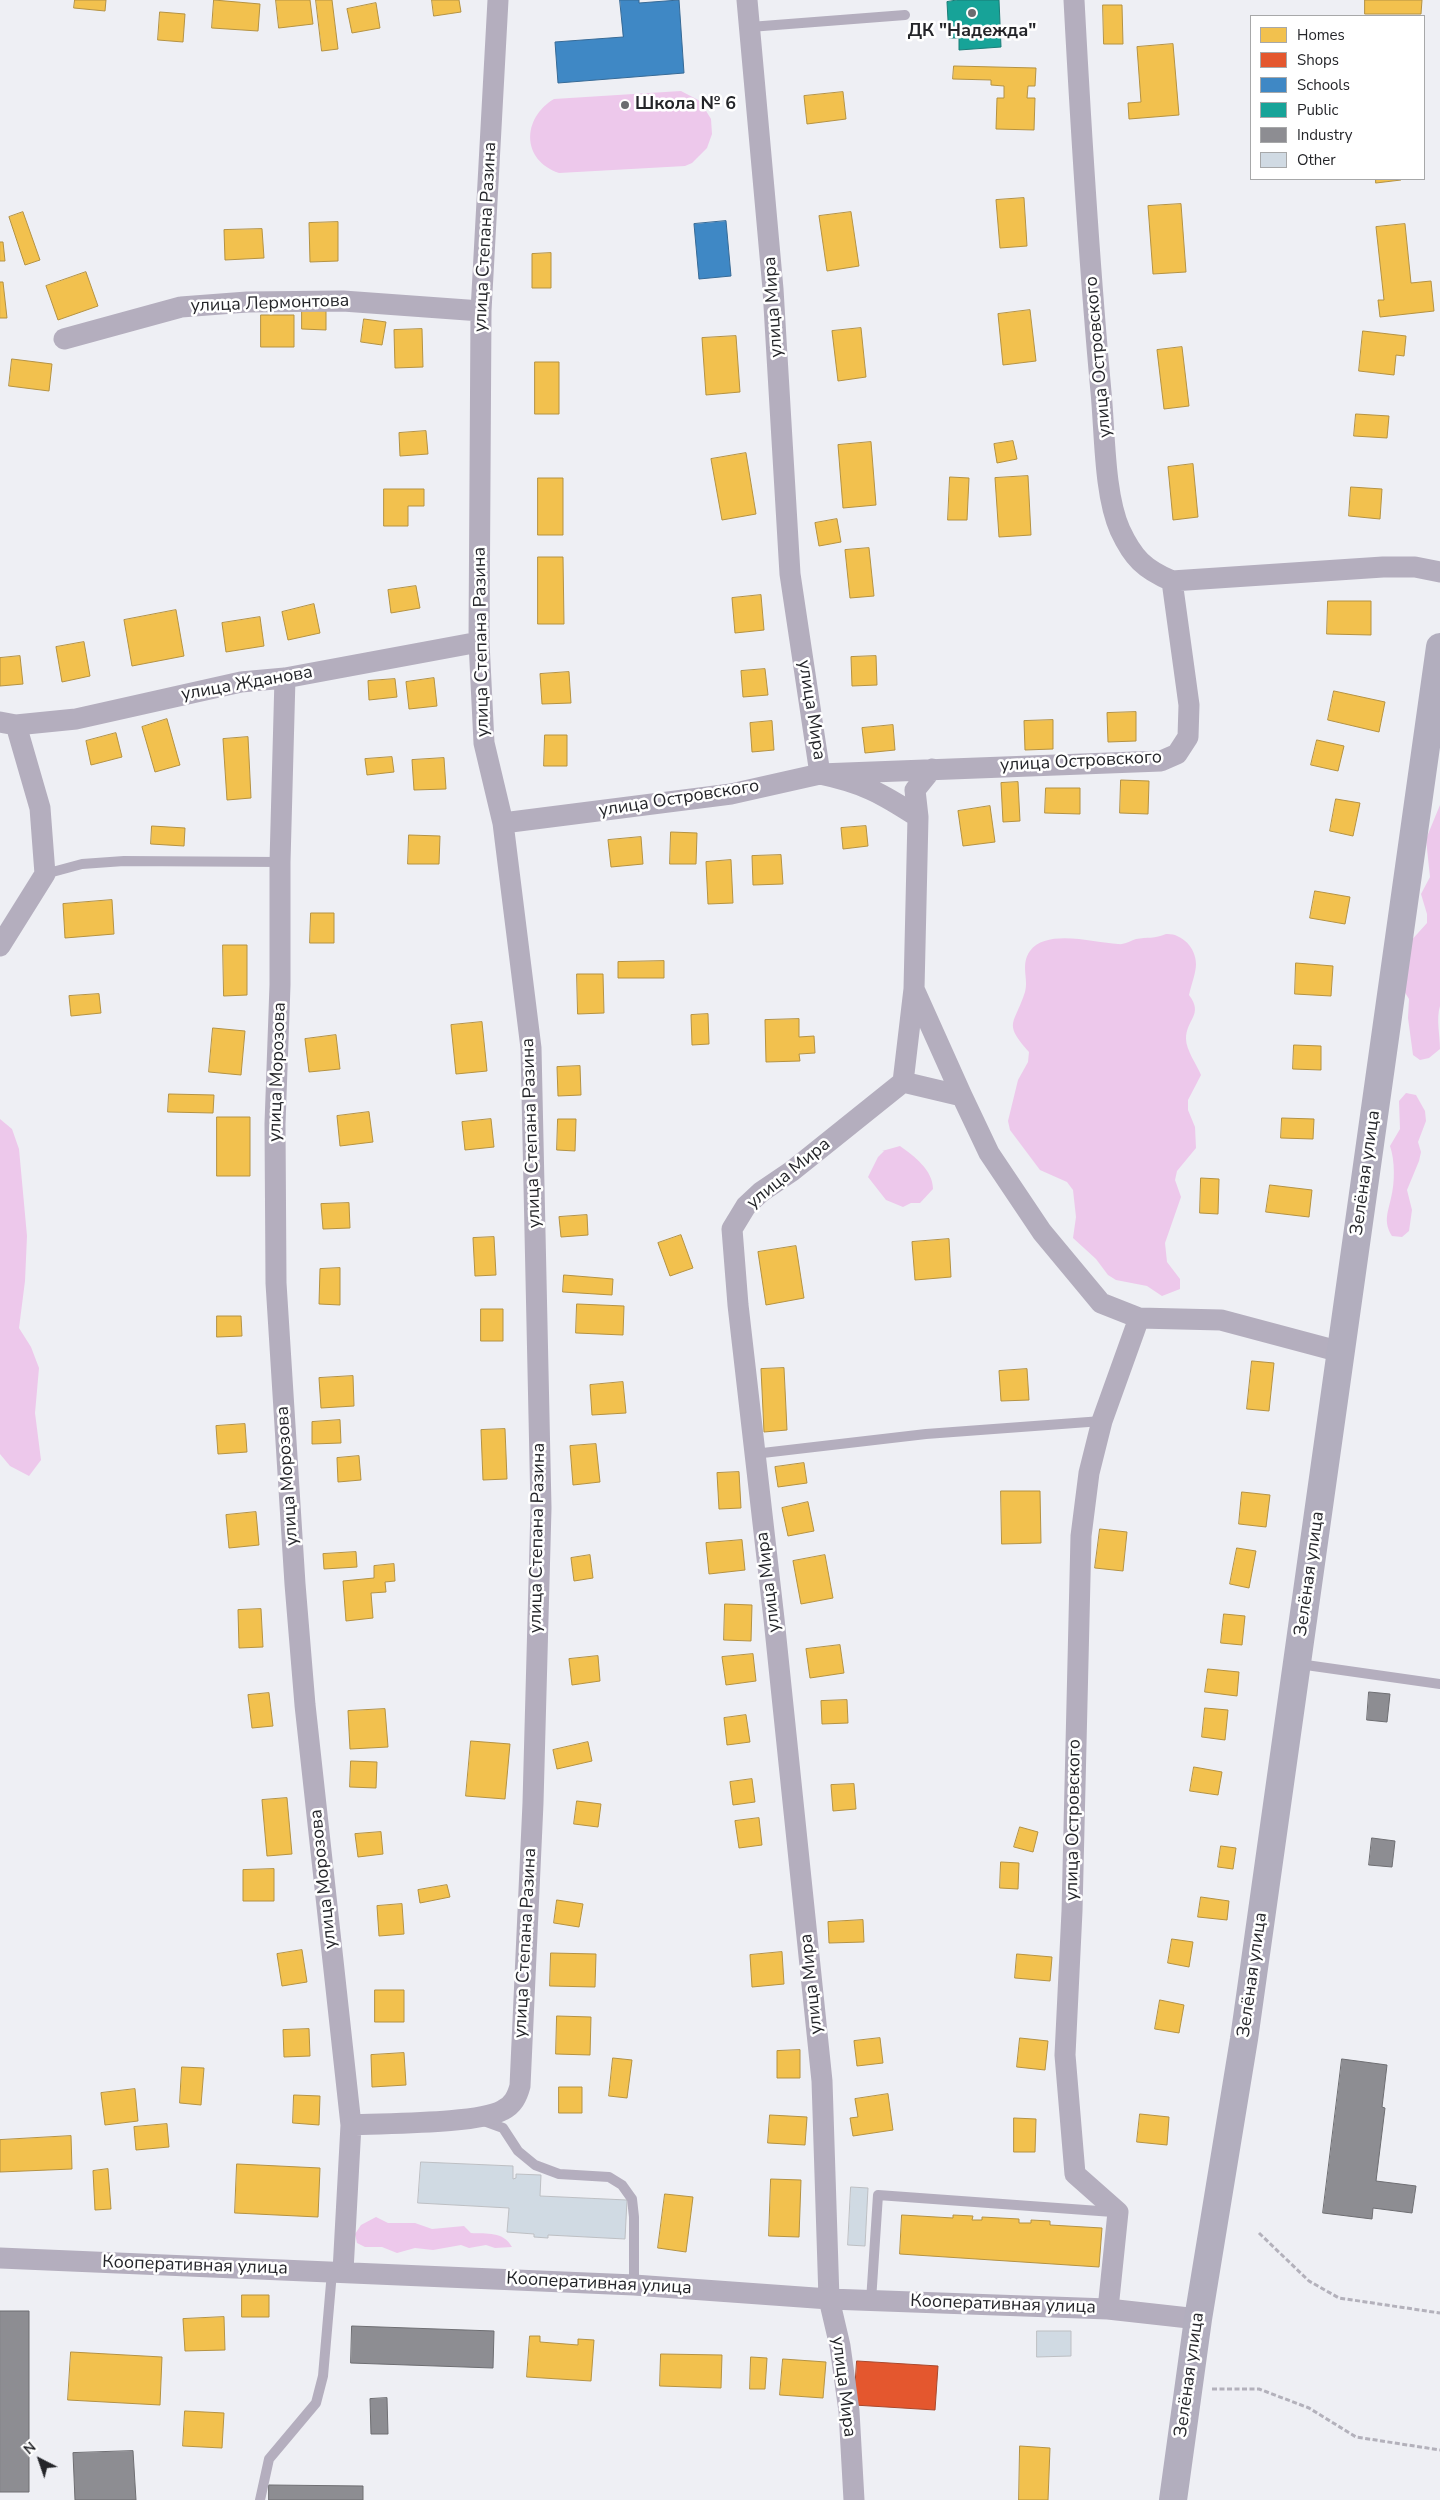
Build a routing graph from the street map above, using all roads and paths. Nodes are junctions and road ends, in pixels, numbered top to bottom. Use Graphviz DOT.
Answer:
graph roads {
  1 [pos="498,0"];
  2 [pos="747,0"];
  3 [pos="1074,0"];
  4 [pos="905,16"];
  5 [pos="750,27"];
  6 [pos="481,311"];
  7 [pos="64,339"];
  8 [pos="1440,572"];
  9 [pos="1172,582"];
  10 [pos="479,642"];
  11 [pos="1440,647"];
  12 [pos="285,678"];
  13 [pos="8,724"];
  14 [pos="932,769"];
  15 [pos="820,774"];
  16 [pos="918,817"];
  17 [pos="503,823"];
  18 [pos="280,862"];
  19 [pos="45,874"];
  20 [pos="0,946"];
  21 [pos="914,989"];
  22 [pos="903,1082"];
  23 [pos="962,1096"];
  24 [pos="1139,1318"];
  25 [pos="1341,1352"];
  26 [pos="1102,1421"];
  27 [pos="754,1454"];
  28 [pos="1298,1664"];
  29 [pos="1440,1684"];
  30 [pos="475,2118"];
  31 [pos="351,2125"];
  32 [pos="1118,2212"];
  33 [pos="1258,2233"];
  34 [pos="0,2258"];
  35 [pos="337,2271"];
  36 [pos="634,2285"];
  37 [pos="829,2298"];
  38 [pos="871,2301"];
  39 [pos="1108,2309"];
  40 [pos="1440,2313"];
  41 [pos="1198,2319"];
  42 [pos="1189,2390"];
  43 [pos="1440,2450"];
  44 [pos="260,2500"];
  45 [pos="854,2500"];
  46 [pos="1173,2500"];
  1 -- 6 [label="street, улица Степана Разина"];
  2 -- 5 [label="street, улица Мира"];
  3 -- 9 [label="street, улица Островского"];
  4 -- 5 [label="lane"];
  5 -- 15 [label="street, улица Мира"];
  6 -- 7 [label="street, улица Лермонтова"];
  6 -- 10 [label="street, улица Степана Разина"];
  8 -- 9 [label="street"];
  9 -- 14 [label="street, улица Островского"];
  10 -- 12 [label="street, улица Жданова"];
  10 -- 17 [label="street, улица Степана Разина"];
  11 -- 25 [label="street, Зелёная улица"];
  12 -- 13 [label="street, улица Жданова"];
  12 -- 18 [label="street, улица Морозова"];
  13 -- 19 [label="street, улица Жданова"];
  14 -- 15 [label="street, улица Островского"];
  14 -- 16 [label="street"];
  15 -- 16 [label="street, улица Мира"];
  15 -- 17 [label="street, улица Островского"];
  16 -- 21 [label="street"];
  17 -- 30 [label="street, улица Степана Разина"];
  18 -- 19 [label="lane"];
  18 -- 31 [label="street, улица Морозова"];
  19 -- 20 [label="street"];
  21 -- 22 [label="street"];
  21 -- 23 [label="street"];
  22 -- 23 [label="street"];
  22 -- 27 [label="street, улица Мира"];
  23 -- 24 [label="street"];
  24 -- 25 [label="street"];
  24 -- 26 [label="street, улица Островского"];
  25 -- 28 [label="street, Зелёная улица"];
  26 -- 27 [label="lane"];
  26 -- 32 [label="street, улица Островского"];
  27 -- 37 [label="street, улица Мира"];
  28 -- 29 [label="lane"];
  28 -- 41 [label="street, Зелёная улица"];
  30 -- 31 [label="street, улица Степана Разина"];
  30 -- 36 [label="lane"];
  31 -- 35 [label="street, улица Морозова"];
  32 -- 38 [label="lane"];
  32 -- 39 [label="street"];
  33 -- 40 [label="path"];
  34 -- 35 [label="street, Кооперативная улица"];
  35 -- 36 [label="street, Кооперативная улица"];
  35 -- 44 [label="lane"];
  36 -- 37 [label="street, Кооперативная улица"];
  37 -- 38 [label="street, Кооперативная улица"];
  37 -- 45 [label="street, улица Мира"];
  38 -- 39 [label="street, Кооперативная улица"];
  39 -- 41 [label="street, Кооперативная улица"];
  41 -- 42 [label="street, Зелёная улица"];
  42 -- 43 [label="path"];
  42 -- 46 [label="street, Зелёная улица"];
}
